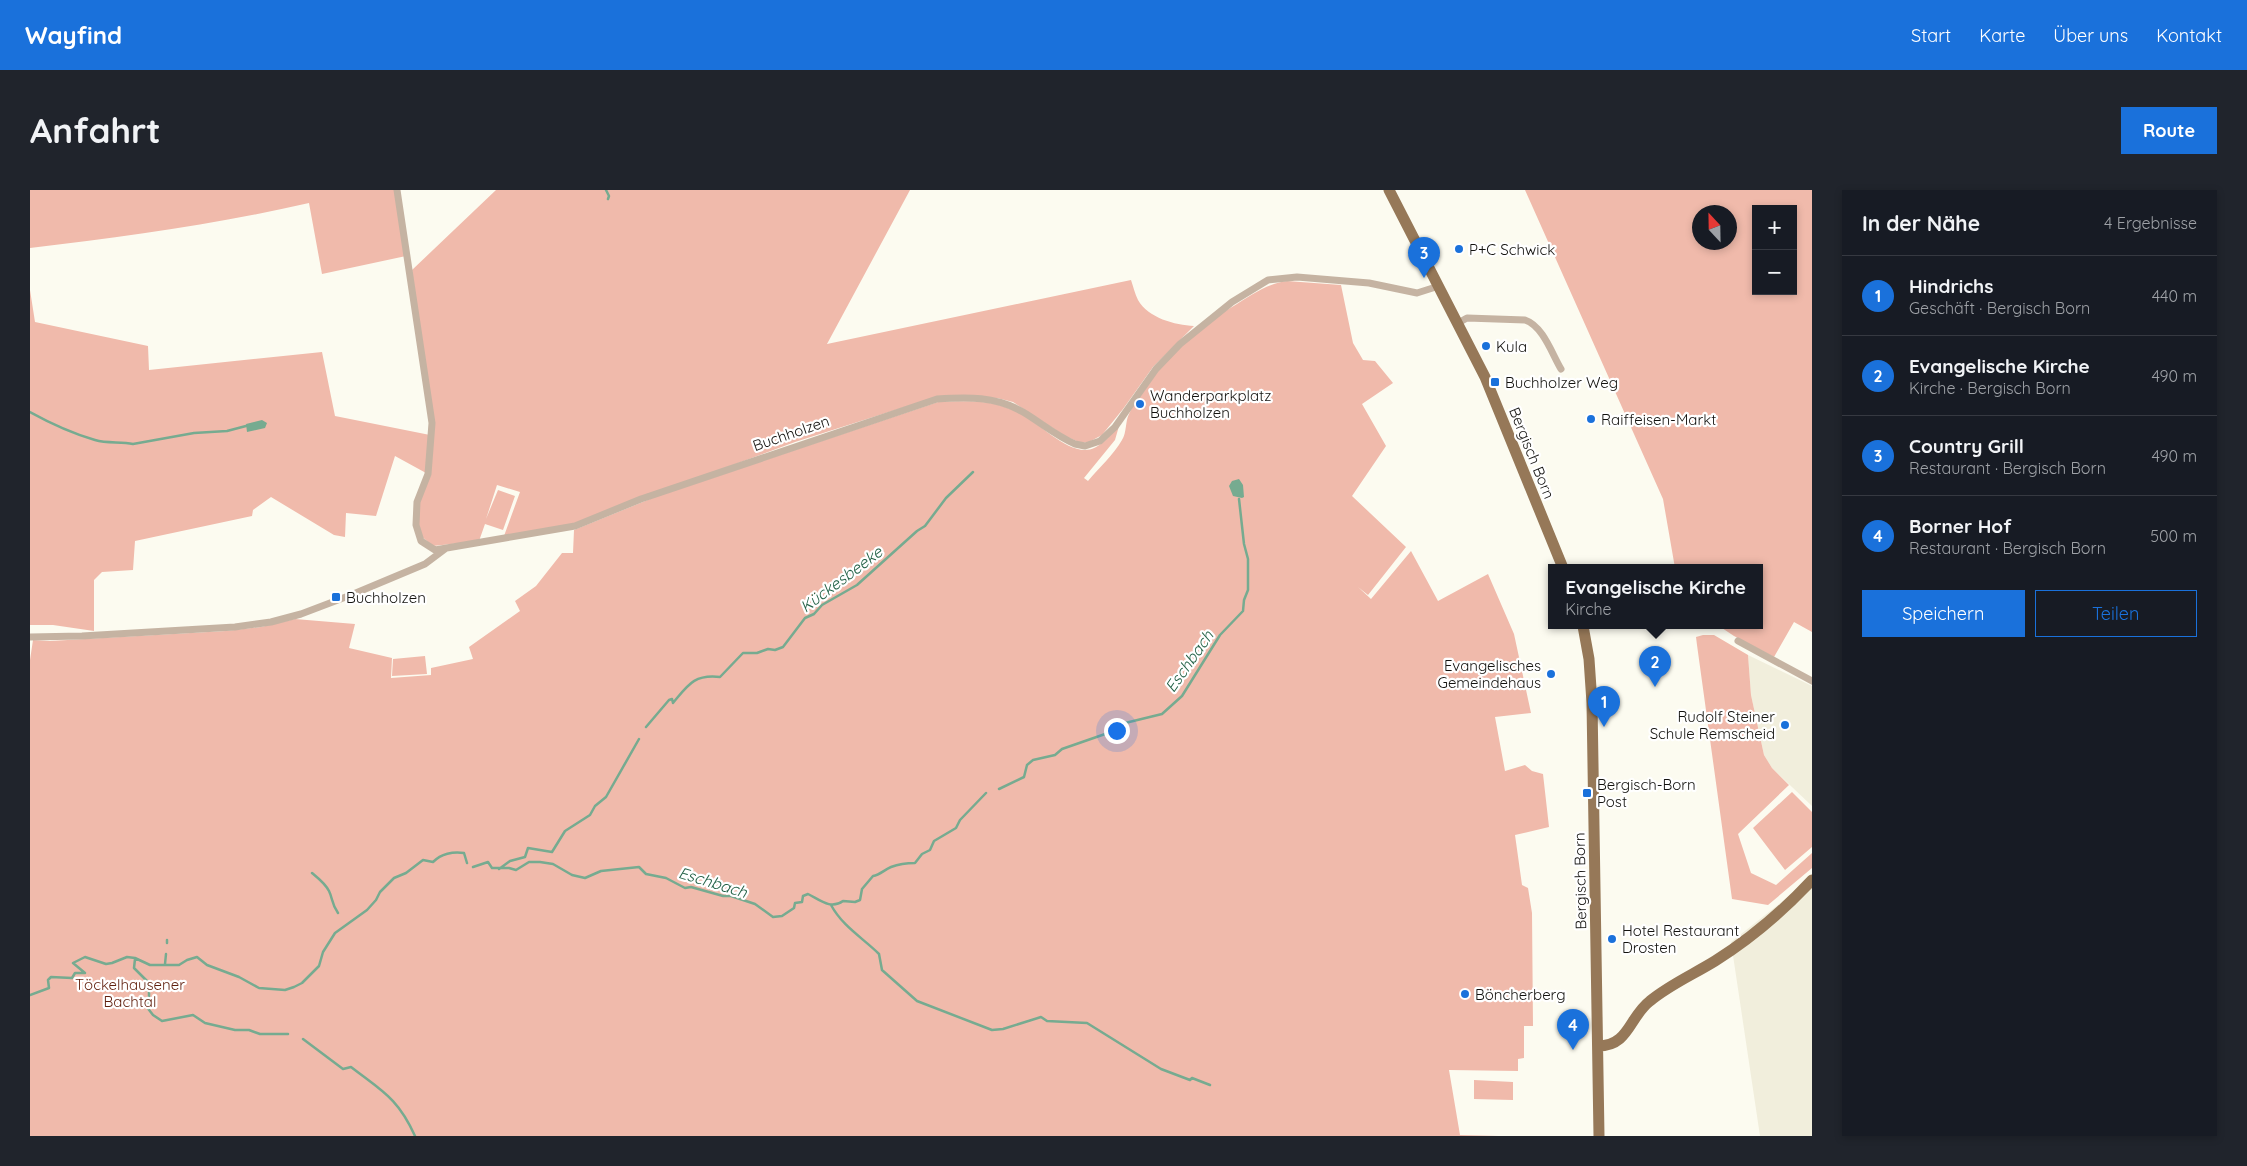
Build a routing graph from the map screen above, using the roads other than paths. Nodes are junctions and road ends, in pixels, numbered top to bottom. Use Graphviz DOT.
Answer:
graph roads {
  1 [pos="397,190"];
  2 [pos="1390,190"];
  3 [pos="1440,286"];
  4 [pos="1458,323"];
  5 [pos="1561,370"];
  6 [pos="446,549"];
  7 [pos="1561,564"];
  8 [pos="1584,629"];
  9 [pos="30,637"];
  10 [pos="1738,641"];
  11 [pos="1812,681"];
  12 [pos="1812,880"];
  13 [pos="1598,1046"];
  14 [pos="1598,1136"];
  1 -- 6 [label="street, Buchholzen"];
  2 -- 3 [label="main road, Bergisch Born"];
  3 -- 4 [label="main road, Bergisch Born"];
  3 -- 6 [label="street, Buchholzen"];
  4 -- 5 [label="street"];
  4 -- 7 [label="main road, Bergisch Born"];
  6 -- 9 [label="street, Buchholzen"];
  8 -- 13 [label="main road, Bergisch Born"];
  10 -- 11 [label="street"];
  12 -- 13 [label="main road"];
  13 -- 14 [label="main road, Bergisch Born"];
}
